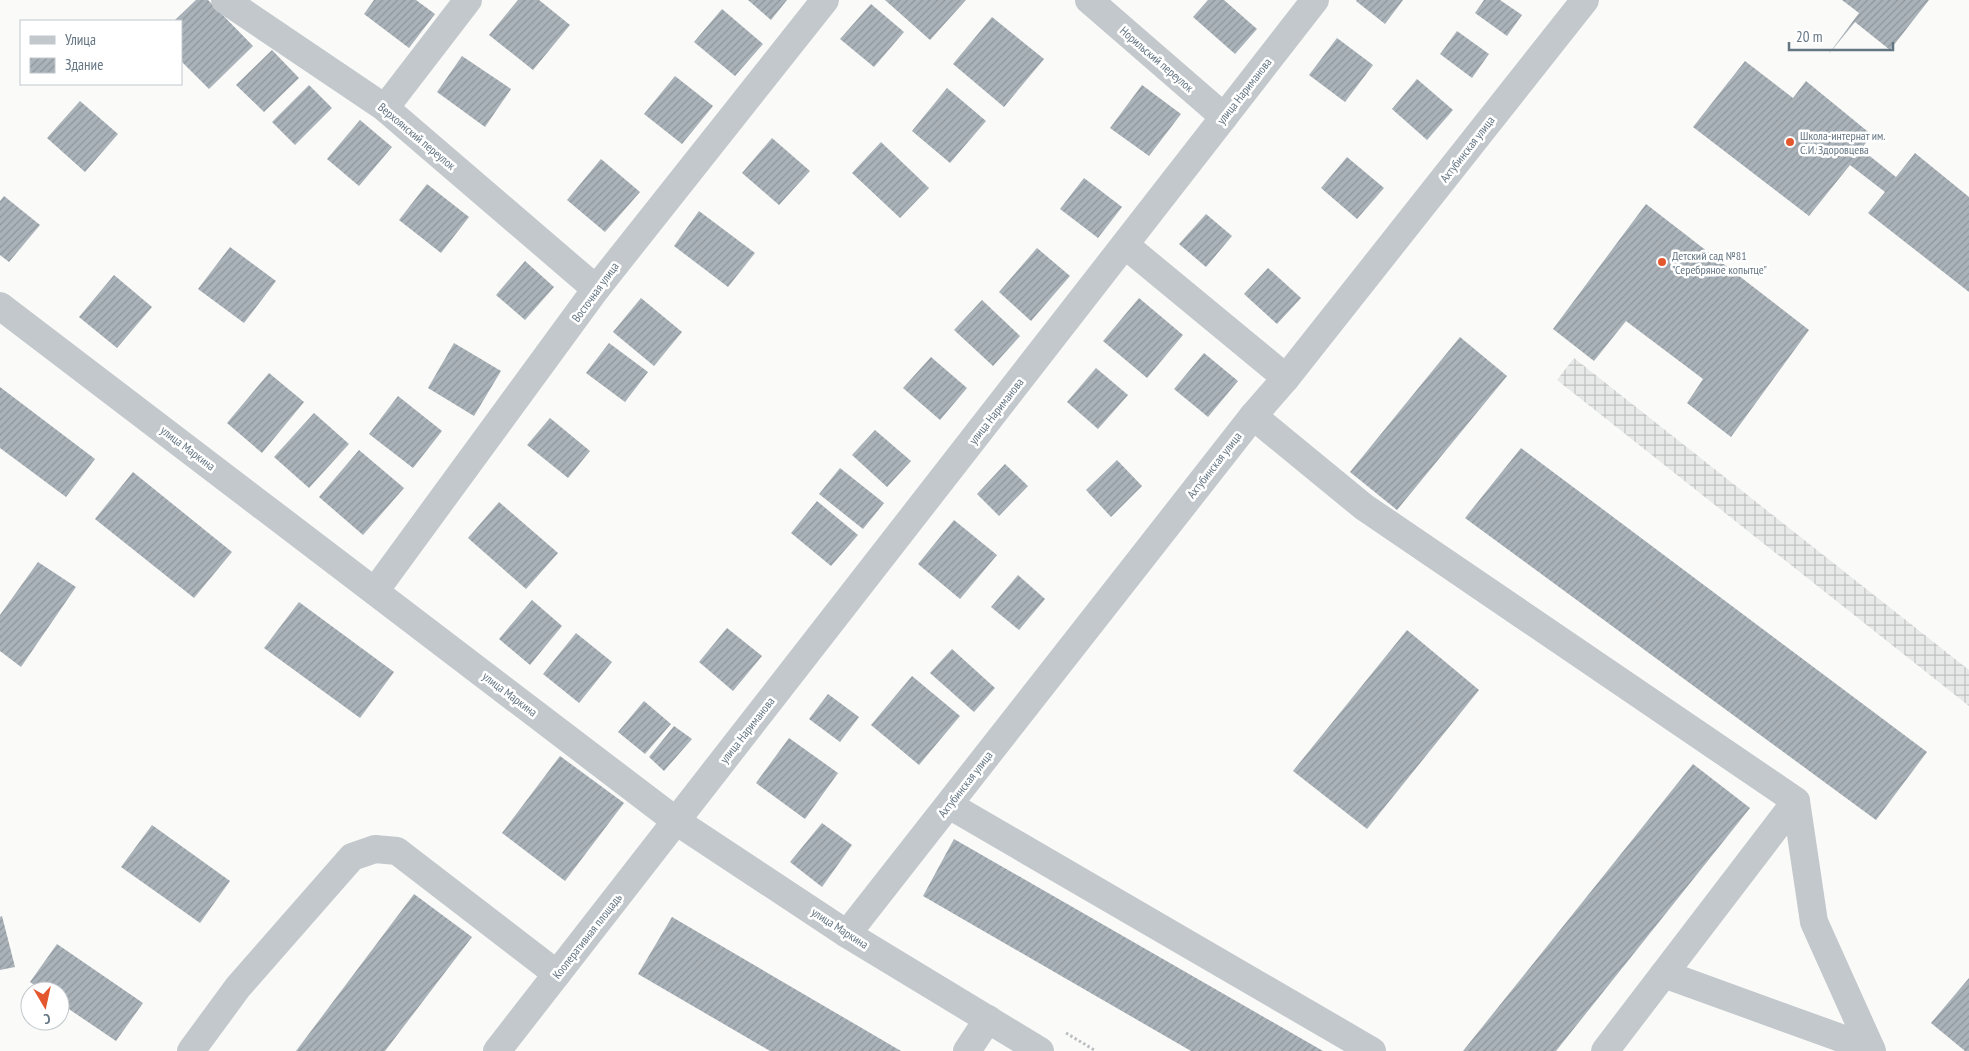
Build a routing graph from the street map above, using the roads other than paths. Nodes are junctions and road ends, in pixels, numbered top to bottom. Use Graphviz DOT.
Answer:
graph roads {
  1 [pos="225,0"];
  2 [pos="468,0"];
  3 [pos="825,0"];
  4 [pos="1089,0"];
  5 [pos="1315,0"];
  6 [pos="1585,0"];
  7 [pos="385,108"];
  8 [pos="1224,117"];
  9 [pos="1125,244"];
  10 [pos="596,289"];
  11 [pos="0,306"];
  12 [pos="1286,378"];
  13 [pos="1253,416"];
  14 [pos="375,591"];
  15 [pos="1796,802"];
  16 [pos="949,805"];
  17 [pos="676,821"];
  18 [pos="847,934"];
  19 [pos="557,974"];
  20 [pos="1664,974"];
  21 [pos="988,1019"];
  22 [pos="1870,1050"];
  23 [pos="191,1051"];
  24 [pos="497,1051"];
  25 [pos="967,1051"];
  26 [pos="1040,1051"];
  27 [pos="1372,1051"];
  28 [pos="1605,1051"];
  1 -- 7 [label="street, Верхоянский переулок"];
  2 -- 7 [label="street"];
  3 -- 10 [label="street, Восточная улица"];
  4 -- 8 [label="street, Норильский переулок"];
  5 -- 8 [label="street, улица Нариманова"];
  6 -- 12 [label="street, Ахтубинская улица"];
  7 -- 10 [label="street, Верхоянский переулок"];
  8 -- 9 [label="street, улица Нариманова"];
  9 -- 12 [label="street"];
  9 -- 17 [label="street, улица Нариманова"];
  10 -- 14 [label="street, Восточная улица"];
  11 -- 14 [label="street, улица Маркина"];
  12 -- 13 [label="street, Ахтубинская улица"];
  13 -- 15 [label="street"];
  13 -- 16 [label="street, Ахтубинская улица"];
  14 -- 17 [label="street, улица Маркина"];
  15 -- 20 [label="street"];
  15 -- 22 [label="street"];
  16 -- 18 [label="street, Ахтубинская улица"];
  16 -- 27 [label="street"];
  17 -- 18 [label="street, улица Маркина"];
  17 -- 19 [label="street, Кооперативная площадь"];
  18 -- 21 [label="street, улица Маркина"];
  19 -- 23 [label="street"];
  19 -- 24 [label="street, Кооперативная площадь"];
  20 -- 22 [label="street"];
  20 -- 28 [label="street"];
  21 -- 25 [label="street"];
  21 -- 26 [label="street, улица Маркина"];
}
